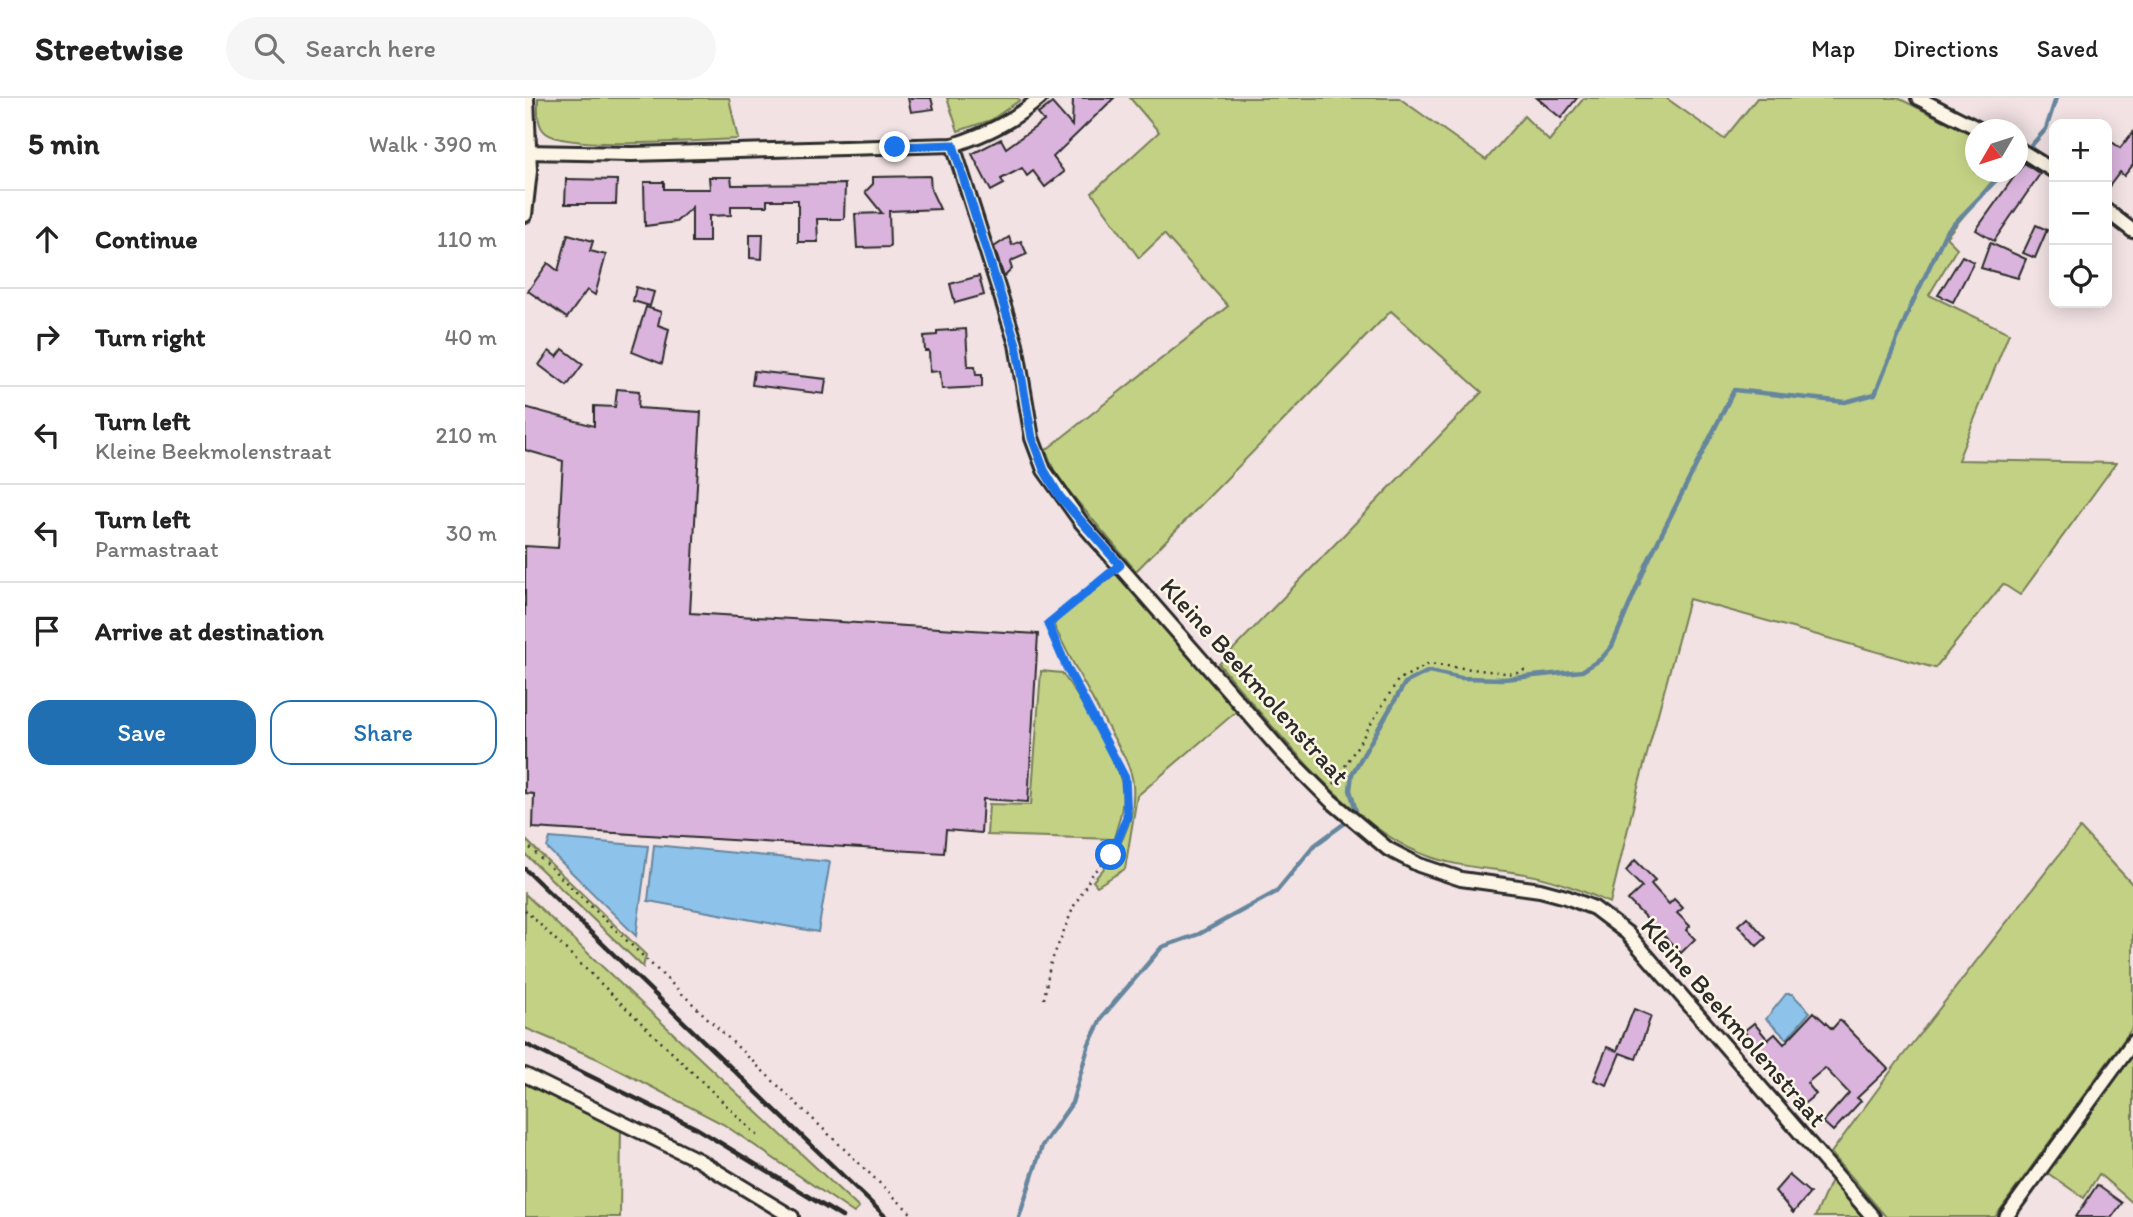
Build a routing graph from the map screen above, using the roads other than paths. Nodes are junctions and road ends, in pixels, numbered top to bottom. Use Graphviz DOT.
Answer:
graph roads {
  1 [pos="527,98"];
  2 [pos="1040,98"];
  3 [pos="1918,98"];
  4 [pos="1965,122"];
  5 [pos="953,145"];
  6 [pos="527,152"];
  7 [pos="2028,154"];
  8 [pos="2049,168"];
  9 [pos="525,215"];
  10 [pos="2112,215"];
  11 [pos="2133,231"];
  12 [pos="2133,1042"];
  13 [pos="525,1075"];
  14 [pos="792,1217"];
  15 [pos="1873,1217"];
  16 [pos="2006,1217"];
  1 -- 6 [label="street"];
  2 -- 5 [label="street"];
  3 -- 4 [label="street"];
  5 -- 6 [label="street"];
  5 -- 15 [label="street, Kleine Beekmolenstraat"];
  6 -- 9 [label="street"];
  7 -- 8 [label="street"];
  10 -- 11 [label="street"];
  12 -- 16 [label="street"];
  13 -- 14 [label="street"];
}
